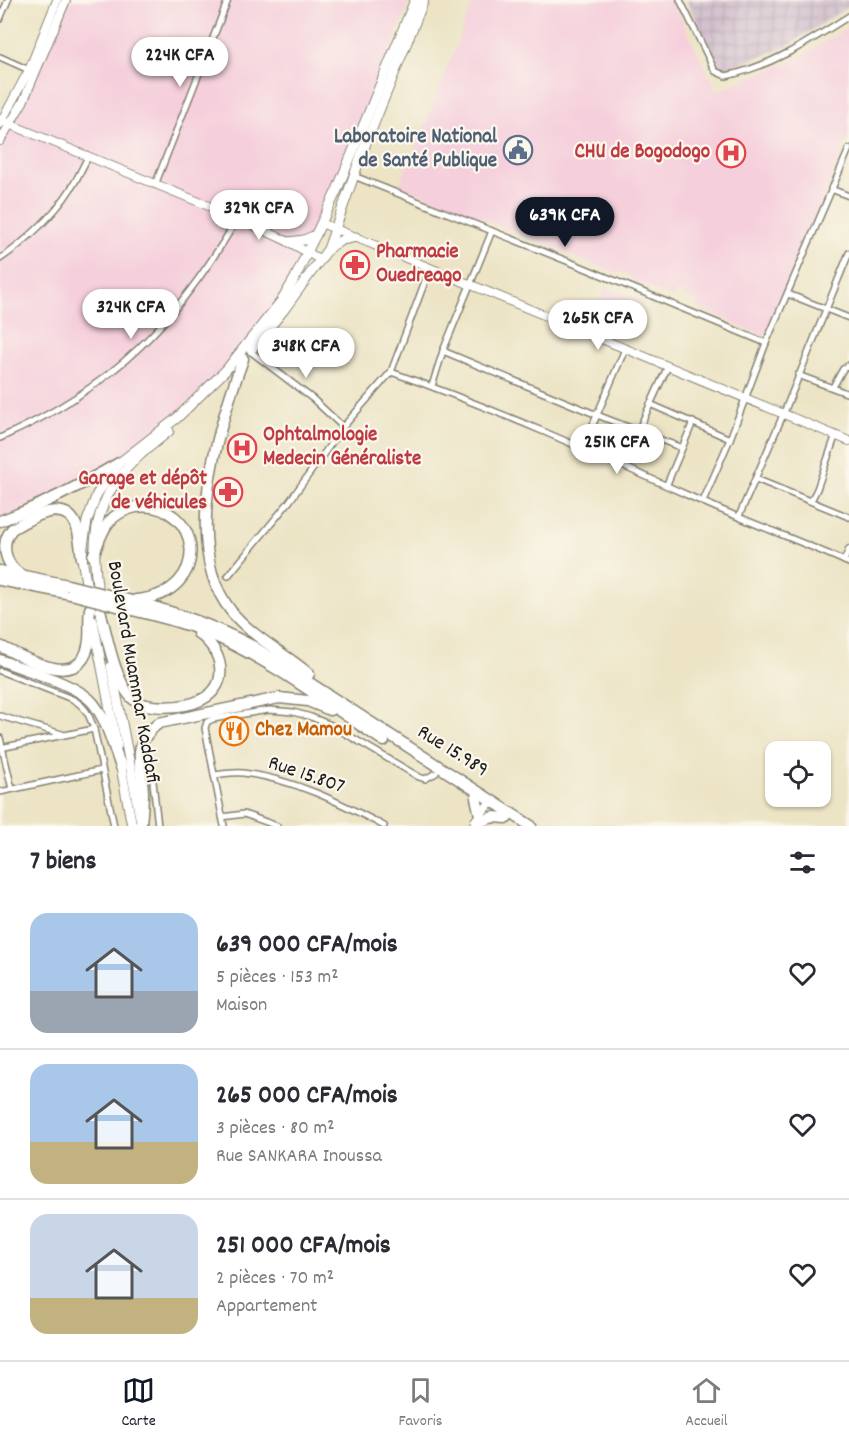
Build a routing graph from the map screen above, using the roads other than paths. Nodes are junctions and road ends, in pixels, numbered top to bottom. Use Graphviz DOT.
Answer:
graph roads {
  1 [pos="8,0"];
  2 [pos="57,0"];
  3 [pos="66,0"];
  4 [pos="228,0"];
  5 [pos="415,0"];
  6 [pos="424,0"];
  7 [pos="680,0"];
  8 [pos="849,16"];
  9 [pos="0,19"];
  10 [pos="0,57"];
  11 [pos="28,70"];
  12 [pos="1,122"];
  13 [pos="10,125"];
  14 [pos="0,141"];
  15 [pos="849,151"];
  16 [pos="88,157"];
  17 [pos="353,176"];
  18 [pos="155,185"];
  19 [pos="831,189"];
  20 [pos="849,196"];
  21 [pos="238,218"];
  22 [pos="321,223"];
  23 [pos="337,228"];
  24 [pos="492,231"];
  25 [pos="316,235"];
  26 [pos="356,237"];
  27 [pos="289,242"];
  28 [pos="328,249"];
  29 [pos="307,253"];
  30 [pos="849,253"];
  31 [pos="0,259"];
  32 [pos="321,260"];
  33 [pos="430,268"];
  34 [pos="470,284"];
  35 [pos="788,294"];
  36 [pos="825,309"];
  37 [pos="849,318"];
  38 [pos="766,343"];
  39 [pos="625,349"];
  40 [pos="443,351"];
  41 [pos="247,355"];
  42 [pos="849,365"];
  43 [pos="668,366"];
  44 [pos="390,372"];
  45 [pos="798,375"];
  46 [pos="432,386"];
  47 [pos="833,387"];
  48 [pos="849,394"];
  49 [pos="746,399"];
  50 [pos="650,404"];
  51 [pos="597,415"];
  52 [pos="783,415"];
  53 [pos="693,422"];
  54 [pos="344,428"];
  55 [pos="638,431"];
  56 [pos="835,437"];
  57 [pos="0,438"];
  58 [pos="730,439"];
  59 [pos="849,441"];
  60 [pos="583,448"];
  61 [pos="682,448"];
  62 [pos="119,463"];
  63 [pos="756,479"];
  64 [pos="667,484"];
  65 [pos="703,501"];
  66 [pos="811,501"];
  67 [pos="739,516"];
  68 [pos="849,517"];
  69 [pos="0,521"];
  70 [pos="849,549"];
  71 [pos="88,557"];
  72 [pos="847,562"];
  73 [pos="0,571"];
  74 [pos="228,576"];
  75 [pos="22,579"];
  76 [pos="0,582"];
  77 [pos="113,600"];
  78 [pos="129,600"];
  79 [pos="95,610"];
  80 [pos="174,621"];
  81 [pos="0,646"];
  82 [pos="0,660"];
  83 [pos="0,671"];
  84 [pos="350,714"];
  85 [pos="0,716"];
  86 [pos="94,729"];
  87 [pos="63,734"];
  88 [pos="0,738"];
  89 [pos="1,748"];
  90 [pos="121,767"];
  91 [pos="102,770"];
  92 [pos="152,773"];
  93 [pos="436,773"];
  94 [pos="214,775"];
  95 [pos="12,789"];
  96 [pos="0,792"];
  97 [pos="476,798"];
  98 [pos="493,805"];
  99 [pos="222,818"];
  100 [pos="507,818"];
  101 [pos="478,822"];
  102 [pos="114,826"];
  103 [pos="138,826"];
  104 [pos="158,826"];
  105 [pos="224,826"];
  106 [pos="277,826"];
  107 [pos="384,826"];
  108 [pos="520,826"];
  109 [pos="531,826"];
  1 -- 9 [label="street"];
  2 -- 11 [label="main road"];
  3 -- 13 [label="main road"];
  4 -- 18 [label="street"];
  5 -- 22 [label="main road, Boulevard Muammar Kaddafi"];
  6 -- 17 [label="main road, Boulevard Muammar Kaddafi"];
  7 -- 8 [label="street"];
  10 -- 11 [label="street"];
  11 -- 12 [label="main road"];
  12 -- 13 [label="main road"];
  13 -- 14 [label="main road"];
  13 -- 16 [label="main road"];
  15 -- 19 [label="street"];
  16 -- 18 [label="main road"];
  16 -- 31 [label="street"];
  17 -- 23 [label="main road, Boulevard Muammar Kaddafi"];
  17 -- 24 [label="street"];
  18 -- 21 [label="main road"];
  19 -- 20 [label="street"];
  19 -- 35 [label="street"];
  21 -- 27 [label="main road"];
  21 -- 57 [label="street"];
  22 -- 23 [label="main road"];
  22 -- 25 [label="main road, Boulevard Muammar Kaddafi"];
  23 -- 26 [label="main road"];
  23 -- 28 [label="main road, Boulevard Muammar Kaddafi"];
  24 -- 34 [label="street"];
  24 -- 38 [label="street"];
  25 -- 27 [label="main road"];
  25 -- 29 [label="main road, Boulevard Muammar Kaddafi"];
  26 -- 28 [label="main road"];
  26 -- 33 [label="main road"];
  27 -- 29 [label="main road"];
  28 -- 32 [label="main road, Boulevard Muammar Kaddafi"];
  29 -- 32 [label="main road"];
  29 -- 62 [label="main road, Boulevard Muammar Kaddafi"];
  30 -- 36 [label="street"];
  32 -- 41 [label="main road, Boulevard Muammar Kaddafi"];
  33 -- 34 [label="main road"];
  33 -- 44 [label="street"];
  34 -- 39 [label="main road"];
  34 -- 40 [label="street"];
  35 -- 36 [label="street"];
  35 -- 38 [label="street"];
  36 -- 37 [label="street"];
  36 -- 45 [label="street"];
  38 -- 49 [label="street"];
  39 -- 43 [label="main road"];
  39 -- 51 [label="street"];
  40 -- 46 [label="street"];
  40 -- 51 [label="street"];
  41 -- 54 [label="street"];
  41 -- 71 [label="main road, Boulevard Muammar Kaddafi"];
  41 -- 84 [label="highway"];
  42 -- 47 [label="street"];
  43 -- 49 [label="main road"];
  43 -- 50 [label="street"];
  44 -- 46 [label="street"];
  44 -- 54 [label="street"];
  45 -- 47 [label="street"];
  45 -- 52 [label="street"];
  46 -- 60 [label="street"];
  47 -- 48 [label="street"];
  49 -- 52 [label="main road"];
  49 -- 58 [label="street"];
  50 -- 53 [label="street"];
  50 -- 55 [label="street"];
  51 -- 55 [label="street"];
  51 -- 60 [label="street"];
  52 -- 56 [label="main road"];
  52 -- 63 [label="street"];
  53 -- 58 [label="street"];
  53 -- 61 [label="street"];
  54 -- 74 [label="street"];
  55 -- 61 [label="street"];
  56 -- 59 [label="main road"];
  56 -- 66 [label="street"];
  58 -- 65 [label="street"];
  60 -- 64 [label="street"];
  61 -- 64 [label="street"];
  62 -- 69 [label="highway"];
  62 -- 71 [label="main road, Boulevard Muammar Kaddafi"];
  63 -- 66 [label="street"];
  63 -- 67 [label="street"];
  64 -- 65 [label="street"];
  65 -- 67 [label="street"];
  66 -- 68 [label="street"];
  67 -- 72 [label="street"];
  70 -- 72 [label="street"];
  71 -- 75 [label="highway"];
  71 -- 78 [label="highway"];
  71 -- 79 [label="main road, Boulevard Muammar Kaddafi"];
  73 -- 75 [label="highway"];
  75 -- 76 [label="highway"];
  75 -- 77 [label="highway, bridge"];
  77 -- 78 [label="highway"];
  77 -- 80 [label="highway"];
  78 -- 84 [label="highway"];
  79 -- 80 [label="highway"];
  79 -- 81 [label="highway"];
  79 -- 90 [label="main road, Boulevard Muammar Kaddafi"];
  79 -- 103 [label="main road, Boulevard Muammar Kaddafi"];
  80 -- 84 [label="highway"];
  82 -- 90 [label="highway"];
  83 -- 86 [label="street"];
  84 -- 93 [label="highway"];
  84 -- 98 [label="highway, Rue 15.989"];
  84 -- 103 [label="highway"];
  85 -- 87 [label="street"];
  86 -- 87 [label="street"];
  86 -- 91 [label="street"];
  87 -- 89 [label="street"];
  88 -- 89 [label="street"];
  89 -- 95 [label="street"];
  90 -- 103 [label="main road, Boulevard Muammar Kaddafi"];
  91 -- 95 [label="street"];
  91 -- 102 [label="street"];
  92 -- 104 [label="street"];
  93 -- 94 [label="street"];
  93 -- 97 [label="highway"];
  94 -- 99 [label="street"];
  94 -- 107 [label="street, Rue 15.807"];
  95 -- 96 [label="street"];
  97 -- 98 [label="highway"];
  97 -- 101 [label="highway"];
  98 -- 100 [label="highway"];
  98 -- 101 [label="main road"];
  98 -- 109 [label="highway, Rue 15.989"];
  99 -- 105 [label="street"];
  99 -- 106 [label="street"];
  100 -- 101 [label="highway"];
  100 -- 108 [label="highway"];
}
